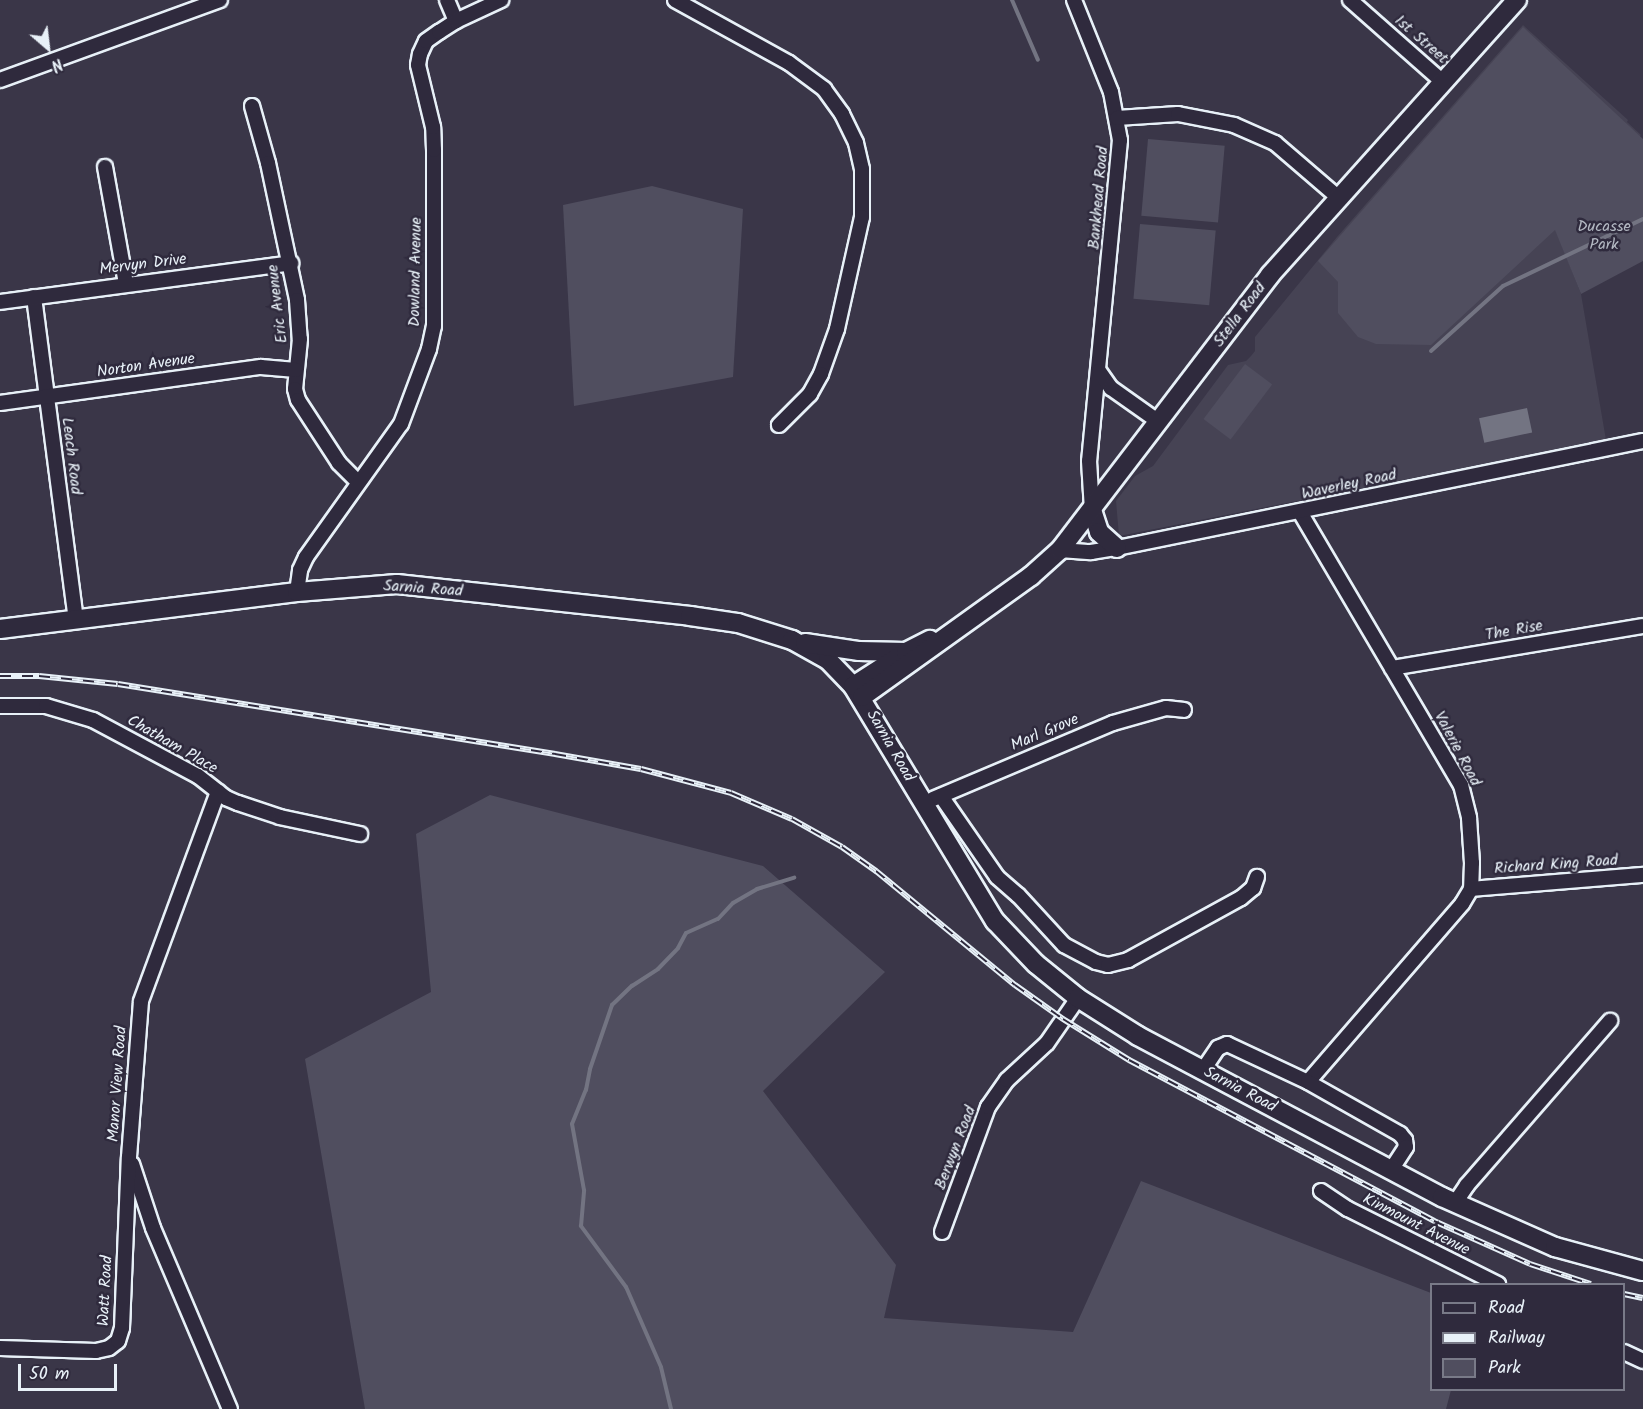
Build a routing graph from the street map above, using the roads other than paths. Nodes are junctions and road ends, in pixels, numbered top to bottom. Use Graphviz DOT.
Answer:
graph roads {
  1 [pos="220,0"];
  2 [pos="447,0"];
  3 [pos="501,0"];
  4 [pos="675,0"];
  5 [pos="1074,0"];
  6 [pos="1350,0"];
  7 [pos="1517,0"];
  8 [pos="456,21"];
  9 [pos="0,81"];
  10 [pos="1443,82"];
  11 [pos="252,106"];
  12 [pos="1117,118"];
  13 [pos="105,167"];
  14 [pos="1339,198"];
  15 [pos="291,263"];
  16 [pos="126,284"];
  17 [pos="34,297"];
  18 [pos="0,302"];
  19 [pos="296,370"];
  20 [pos="1099,371"];
  21 [pos="47,396"];
  22 [pos="0,403"];
  23 [pos="1159,422"];
  24 [pos="779,424"];
  25 [pos="1643,441"];
  26 [pos="358,482"];
  27 [pos="1092,510"];
  28 [pos="1300,512"];
  29 [pos="1117,548"];
  30 [pos="1060,550"];
  31 [pos="297,592"];
  32 [pos="76,619"];
  33 [pos="962,625"];
  34 [pos="1643,626"];
  35 [pos="0,629"];
  36 [pos="792,640"];
  37 [pos="906,652"];
  38 [pos="1392,668"];
  39 [pos="858,692"];
  40 [pos="0,706"];
  41 [pos="1184,710"];
  42 [pos="218,792"];
  43 [pos="941,796"];
  44 [pos="923,804"];
  45 [pos="360,834"];
  46 [pos="1643,875"];
  47 [pos="1257,877"];
  48 [pos="1471,889"];
  49 [pos="1078,998"];
  50 [pos="1610,1021"];
  51 [pos="1203,1070"];
  52 [pos="1308,1082"];
  53 [pos="129,1157"];
  54 [pos="1391,1170"];
  55 [pos="1321,1191"];
  56 [pos="1455,1203"];
  57 [pos="942,1232"];
  58 [pos="1643,1271"];
  59 [pos="1496,1283"];
  60 [pos="0,1348"];
  61 [pos="1625,1353"];
  62 [pos="1643,1361"];
  63 [pos="230,1409"];
  1 -- 9 [label="street"];
  2 -- 8 [label="street"];
  3 -- 8 [label="street, Dowland Avenue"];
  4 -- 24 [label="street"];
  5 -- 12 [label="street, Bankhead Road"];
  6 -- 10 [label="street, 1st Street"];
  7 -- 10 [label="main road, Stella Road"];
  8 -- 26 [label="street, Dowland Avenue"];
  10 -- 14 [label="main road, Stella Road"];
  11 -- 15 [label="street, Eric Avenue"];
  12 -- 14 [label="street"];
  12 -- 20 [label="street, Bankhead Road"];
  13 -- 16 [label="street"];
  14 -- 23 [label="main road, Stella Road"];
  15 -- 16 [label="street, Mervyn Drive"];
  15 -- 19 [label="street, Eric Avenue"];
  16 -- 17 [label="street, Mervyn Drive"];
  17 -- 18 [label="street, Mervyn Drive"];
  17 -- 21 [label="street, Leach Road"];
  19 -- 21 [label="street, Norton Avenue"];
  19 -- 26 [label="street, Eric Avenue"];
  20 -- 23 [label="street"];
  20 -- 27 [label="street, Bankhead Road"];
  21 -- 22 [label="street, Norton Avenue"];
  21 -- 32 [label="street, Leach Road"];
  23 -- 27 [label="main road, Stella Road"];
  25 -- 28 [label="street, Waverley Road"];
  26 -- 31 [label="street, Dowland Avenue"];
  27 -- 29 [label="main road"];
  27 -- 30 [label="main road, Stella Road"];
  28 -- 29 [label="street, Waverley Road"];
  28 -- 38 [label="street, Valerie Road"];
  29 -- 30 [label="street, Waverley Road"];
  30 -- 33 [label="main road, Stella Road"];
  31 -- 32 [label="main road, Sarnia Road"];
  31 -- 36 [label="main road, Sarnia Road"];
  32 -- 35 [label="main road, Sarnia Road"];
  33 -- 37 [label="main road, Stella Road"];
  33 -- 39 [label="main road, Stella Road"];
  34 -- 38 [label="street, The Rise"];
  36 -- 37 [label="main road"];
  36 -- 39 [label="main road, Sarnia Road"];
  37 -- 39 [label="main road, Stella Road"];
  38 -- 48 [label="street, Valerie Road"];
  39 -- 44 [label="main road, Sarnia Road"];
  40 -- 42 [label="street, Chatham Place"];
  41 -- 43 [label="street, Marl Grove"];
  42 -- 45 [label="street, Chatham Place"];
  42 -- 53 [label="street, Manor View Road"];
  43 -- 44 [label="street, Marl Grove"];
  43 -- 47 [label="street"];
  44 -- 49 [label="main road, Sarnia Road"];
  46 -- 48 [label="street, Richard King Road"];
  48 -- 52 [label="street"];
  49 -- 51 [label="main road, Sarnia Road"];
  49 -- 57 [label="street, Berwyn Road"];
  50 -- 56 [label="street"];
  51 -- 52 [label="street"];
  51 -- 54 [label="main road, Sarnia Road"];
  52 -- 54 [label="street"];
  53 -- 60 [label="street, Watt Road"];
  53 -- 63 [label="street, Manor View Road"];
  54 -- 56 [label="main road, Sarnia Road"];
  55 -- 59 [label="street, Kinmount Avenue"];
  56 -- 58 [label="main road, Sarnia Road"];
  61 -- 62 [label="street"];
}
